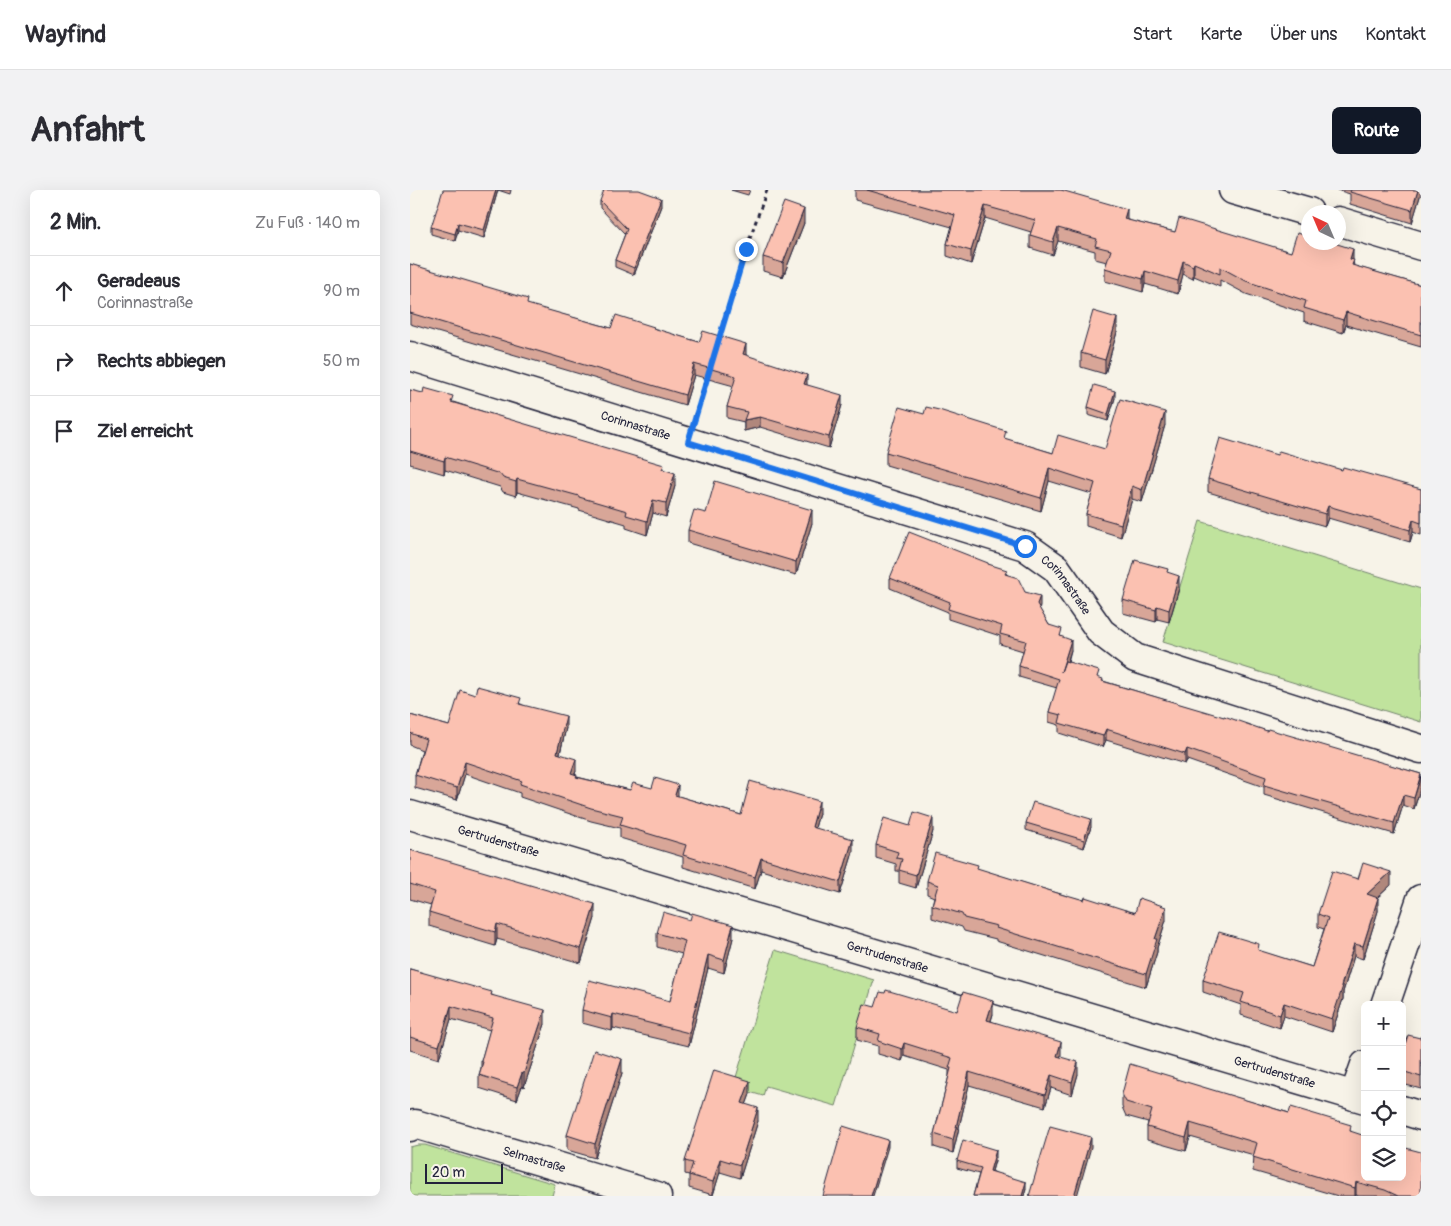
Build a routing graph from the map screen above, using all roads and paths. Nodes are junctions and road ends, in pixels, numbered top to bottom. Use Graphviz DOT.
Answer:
graph roads {
  1 [pos="767,190"];
  2 [pos="1233,190"];
  3 [pos="1301,210"];
  4 [pos="1346,223"];
  5 [pos="1421,246"];
  6 [pos="718,341"];
  7 [pos="410,356"];
  8 [pos="710,368"];
  9 [pos="688,442"];
  10 [pos="1421,749"];
  11 [pos="410,815"];
  12 [pos="1421,899"];
  13 [pos="1386,1001"];
  14 [pos="1359,1098"];
  15 [pos="1406,1111"];
  16 [pos="1421,1116"];
  17 [pos="410,1126"];
  18 [pos="657,1196"];
  1 -- 6 [label="path"];
  2 -- 3 [label="street"];
  4 -- 5 [label="street"];
  7 -- 9 [label="street, Corinnastraße"];
  8 -- 9 [label="path"];
  9 -- 10 [label="street, Corinnastraße"];
  11 -- 14 [label="street, Gertrudenstraße"];
  12 -- 13 [label="street"];
  15 -- 16 [label="street"];
  17 -- 18 [label="street, Selmastraße"];
}
